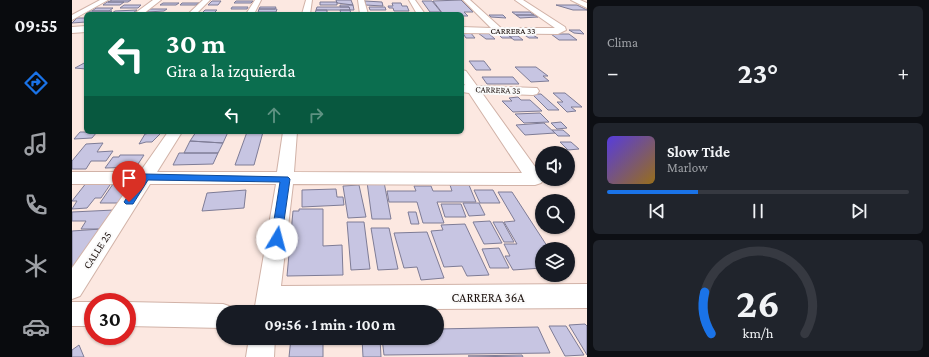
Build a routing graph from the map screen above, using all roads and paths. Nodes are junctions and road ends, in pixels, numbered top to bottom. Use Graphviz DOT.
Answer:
graph roads {
  1 [pos="105,0"];
  2 [pos="158,0"];
  3 [pos="207,0"];
  4 [pos="258,0"];
  5 [pos="309,0"];
  6 [pos="361,0"];
  7 [pos="412,0"];
  8 [pos="466,0"];
  9 [pos="518,0"];
  10 [pos="574,0"];
  11 [pos="587,6"];
  12 [pos="141,12"];
  13 [pos="194,12"];
  14 [pos="251,12"];
  15 [pos="306,12"];
  16 [pos="364,12"];
  17 [pos="420,12"];
  18 [pos="72,18"];
  19 [pos="72,30"];
  20 [pos="84,30"];
  21 [pos="464,30"];
  22 [pos="498,30"];
  23 [pos="464,78"];
  24 [pos="468,89"];
  25 [pos="533,91"];
  26 [pos="174,134"];
  27 [pos="290,134"];
  28 [pos="145,177"];
  29 [pos="72,178"];
  30 [pos="285,179"];
  31 [pos="72,288"];
  32 [pos="587,296"];
  33 [pos="267,305"];
  34 [pos="72,314"];
  35 [pos="84,314"];
  36 [pos="136,314"];
  37 [pos="216,316"];
  38 [pos="261,345"];
  39 [pos="260,357"];
  1 -- 18 [label="street"];
  2 -- 12 [label="street"];
  3 -- 13 [label="street"];
  4 -- 14 [label="street"];
  5 -- 15 [label="street"];
  6 -- 16 [label="street"];
  7 -- 17 [label="street"];
  8 -- 22 [label="street"];
  9 -- 22 [label="street, CARRERA 33"];
  10 -- 11 [label="street"];
  19 -- 20 [label="street"];
  21 -- 22 [label="street, CARRERA 33"];
  23 -- 24 [label="street"];
  24 -- 25 [label="street, CARRERA 35"];
  24 -- 30 [label="street"];
  26 -- 28 [label="street, CALLE 25"];
  27 -- 30 [label="street"];
  28 -- 29 [label="street"];
  28 -- 30 [label="street"];
  28 -- 31 [label="street, CALLE 25"];
  30 -- 33 [label="street"];
  32 -- 33 [label="street, CARRERA 36A"];
  34 -- 35 [label="street"];
  36 -- 37 [label="street"];
  38 -- 39 [label="street"];
}
